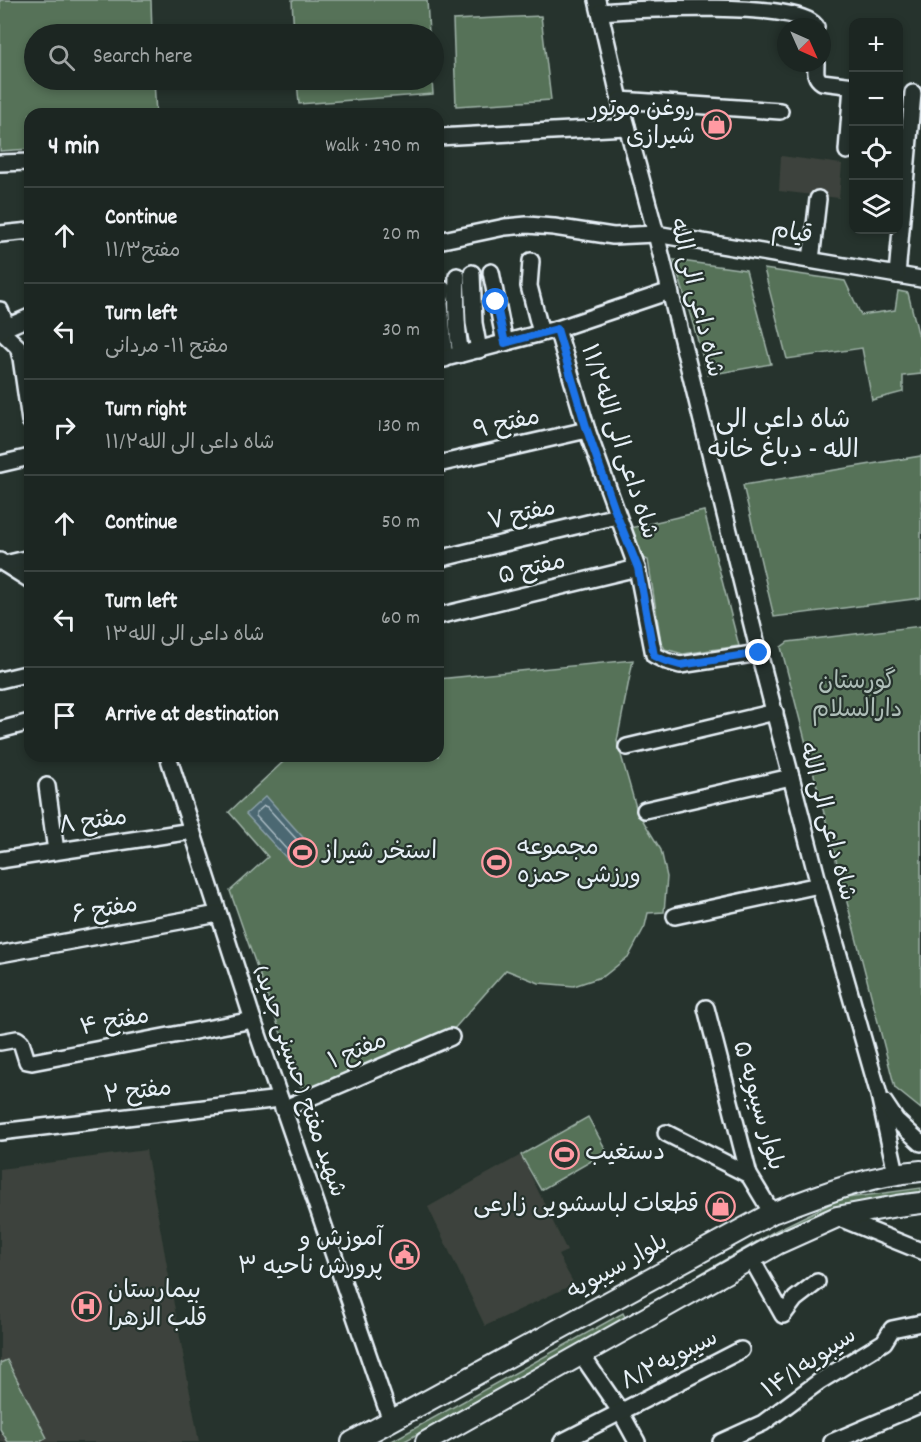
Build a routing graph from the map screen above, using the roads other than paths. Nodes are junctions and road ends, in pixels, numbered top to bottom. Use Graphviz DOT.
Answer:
graph roads {
  1 [pos="599,6"];
  2 [pos="809,18"];
  3 [pos="816,72"];
  4 [pos="849,85"];
  5 [pos="911,92"];
  6 [pos="620,100"];
  7 [pos="780,111"];
  8 [pos="849,126"];
  9 [pos="627,127"];
  10 [pos="444,137"];
  11 [pos="847,151"];
  12 [pos="24,162"];
  13 [pos="0,163"];
  14 [pos="818,199"];
  15 [pos="24,232"];
  16 [pos="0,234"];
  17 [pos="656,234"];
  18 [pos="444,240"];
  19 [pos="811,260"];
  20 [pos="531,261"];
  21 [pos="491,272"];
  22 [pos="897,275"];
  23 [pos="921,279"];
  24 [pos="670,291"];
  25 [pos="0,310"];
  26 [pos="24,320"];
  27 [pos="2,329"];
  28 [pos="557,329"];
  29 [pos="541,333"];
  30 [pos="505,343"];
  31 [pos="479,350"];
  32 [pos="462,354"];
  33 [pos="444,359"];
  34 [pos="24,379"];
  35 [pos="587,430"];
  36 [pos="24,458"];
  37 [pos="444,463"];
  38 [pos="0,464"];
  39 [pos="617,516"];
  40 [pos="444,558"];
  41 [pos="24,559"];
  42 [pos="2,562"];
  43 [pos="638,568"];
  44 [pos="24,576"];
  45 [pos="444,615"];
  46 [pos="759,653"];
  47 [pos="24,674"];
  48 [pos="0,680"];
  49 [pos="775,712"];
  50 [pos="24,724"];
  51 [pos="0,730"];
  52 [pos="627,747"];
  53 [pos="173,762"];
  54 [pos="791,777"];
  55 [pos="47,786"];
  56 [pos="645,810"];
  57 [pos="192,831"];
  58 [pos="56,851"];
  59 [pos="0,860"];
  60 [pos="819,885"];
  61 [pos="219,914"];
  62 [pos="675,916"];
  63 [pos="0,954"];
  64 [pos="706,1008"];
  65 [pos="253,1020"];
  66 [pos="451,1037"];
  67 [pos="0,1042"];
  68 [pos="879,1095"];
  69 [pos="282,1104"];
  70 [pos="0,1132"];
  71 [pos="666,1133"];
  72 [pos="921,1143"];
  73 [pos="921,1171"];
  74 [pos="896,1173"];
  75 [pos="749,1175"];
  76 [pos="921,1203"];
  77 [pos="772,1213"];
  78 [pos="837,1217"];
  79 [pos="921,1251"];
  80 [pos="751,1258"];
  81 [pos="662,1274"];
  82 [pos="817,1282"];
  83 [pos="619,1297"];
  84 [pos="670,1302"];
  85 [pos="921,1323"];
  86 [pos="632,1324"];
  87 [pos="741,1350"];
  88 [pos="580,1354"];
  89 [pos="921,1404"];
  90 [pos="620,1411"];
  91 [pos="391,1421"];
  92 [pos="352,1442"];
  93 [pos="426,1442"];
  94 [pos="562,1442"];
  95 [pos="637,1442"];
  96 [pos="721,1442"];
  97 [pos="832,1442"];
  1 -- 2 [label="street"];
  1 -- 6 [label="street, شاه داعی الی الله"];
  3 -- 4 [label="street"];
  5 -- 22 [label="street"];
  6 -- 7 [label="street"];
  6 -- 9 [label="street, شاه داعی الی الله"];
  8 -- 11 [label="street"];
  9 -- 10 [label="street"];
  9 -- 17 [label="street, شاه داعی الی الله"];
  12 -- 13 [label="street"];
  14 -- 19 [label="street"];
  15 -- 16 [label="street"];
  17 -- 18 [label="street, قیام"];
  17 -- 19 [label="street, قیام"];
  17 -- 24 [label="street, شاه داعی الی الله"];
  19 -- 22 [label="street, قیام"];
  20 -- 29 [label="street"];
  21 -- 30 [label="street"];
  22 -- 23 [label="street, قیام"];
  24 -- 28 [label="street"];
  24 -- 46 [label="street, شاه داعی الی الله"];
  25 -- 27 [label="street"];
  26 -- 27 [label="street"];
  27 -- 34 [label="street"];
  28 -- 29 [label="street"];
  28 -- 35 [label="street, ۱۱/۲شاه داعی الی الله"];
  29 -- 30 [label="street"];
  30 -- 31 [label="street"];
  31 -- 32 [label="street"];
  31 -- 32 [label="street"];
  32 -- 33 [label="street"];
  35 -- 37 [label="street, مفتح ۹"];
  35 -- 39 [label="street, ۱۱/۲شاه داعی الی الله"];
  36 -- 38 [label="street"];
  39 -- 40 [label="street, مفتح ۷"];
  39 -- 43 [label="street, ۱۱/۲شاه داعی الی الله"];
  41 -- 42 [label="street"];
  42 -- 44 [label="street"];
  43 -- 45 [label="street, مفتح ۵"];
  43 -- 46 [label="street, ۱۱/۲شاه داعی الی الله"];
  46 -- 49 [label="street, شاه داعی الی الله"];
  47 -- 48 [label="street"];
  49 -- 52 [label="street"];
  49 -- 54 [label="street, شاه داعی الی الله"];
  50 -- 51 [label="street"];
  53 -- 57 [label="street, شهید مفتح (حسینی جدید)"];
  54 -- 56 [label="street"];
  54 -- 60 [label="street, شاه داعی الی الله"];
  55 -- 58 [label="street"];
  57 -- 58 [label="street, مفتح ۸"];
  57 -- 61 [label="street, شهید مفتح (حسینی جدید)"];
  58 -- 59 [label="street, مفتح ۸"];
  60 -- 62 [label="street"];
  60 -- 68 [label="street, شاه داعی الی الله"];
  61 -- 63 [label="street, مفتح ۶"];
  61 -- 65 [label="street, شهید مفتح (حسینی جدید)"];
  64 -- 75 [label="street, بلوار سیبویه ۵"];
  65 -- 67 [label="street, مفتح ۴"];
  65 -- 69 [label="street, شهید مفتح (حسینی جدید)"];
  66 -- 69 [label="street, مفتح ۱"];
  68 -- 72 [label="street"];
  68 -- 74 [label="street"];
  69 -- 70 [label="street, مفتح ۲"];
  69 -- 91 [label="street, شهید مفتح (حسینی جدید)"];
  71 -- 75 [label="street"];
  73 -- 74 [label="main road, بلوار سیبویه"];
  74 -- 77 [label="main road, بلوار سیبویه"];
  75 -- 77 [label="street, بلوار سیبویه ۵"];
  76 -- 78 [label="main road"];
  77 -- 81 [label="main road, بلوار سیبویه"];
  78 -- 79 [label="street"];
  78 -- 80 [label="main road"];
  80 -- 82 [label="street"];
  80 -- 84 [label="main road"];
  81 -- 83 [label="main road, بلوار سیبویه"];
  81 -- 84 [label="main road"];
  83 -- 86 [label="main road"];
  83 -- 91 [label="main road, بلوار سیبویه"];
  84 -- 86 [label="main road"];
  85 -- 96 [label="street, سیبویه۱۴/۱"];
  86 -- 88 [label="main road"];
  87 -- 90 [label="street, سیبویه۸/۲"];
  88 -- 90 [label="street"];
  88 -- 93 [label="main road"];
  89 -- 97 [label="street"];
  90 -- 94 [label="street, سیبویه۸/۲"];
  90 -- 95 [label="street"];
  91 -- 92 [label="main road, بلوار سیبویه"];
}
